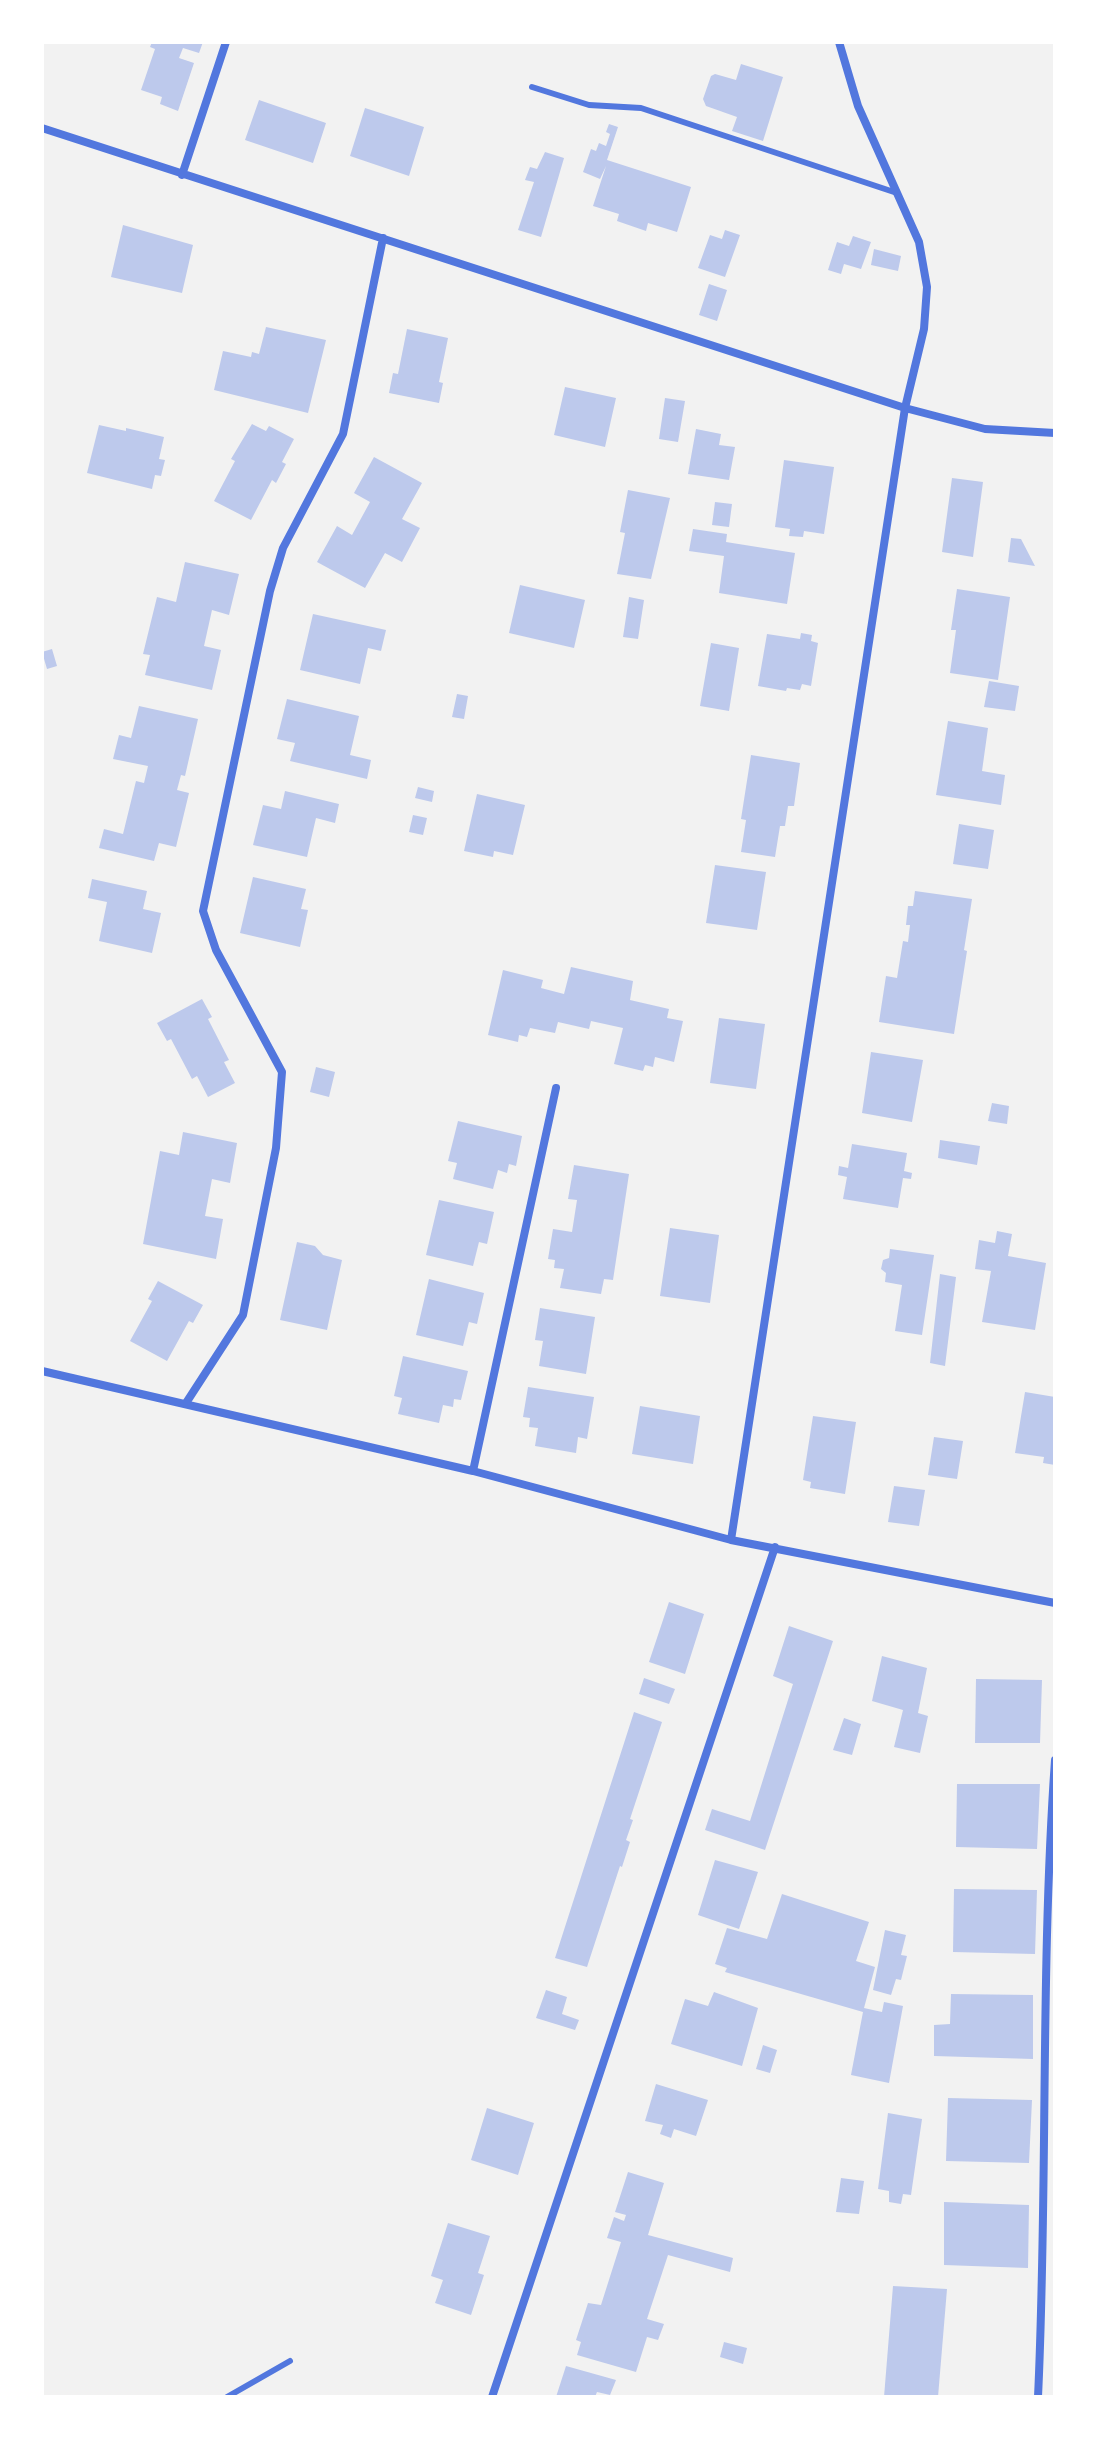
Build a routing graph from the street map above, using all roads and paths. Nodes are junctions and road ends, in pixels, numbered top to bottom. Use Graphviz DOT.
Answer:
graph roads {
  1 [pos="226,42"];
  2 [pos="839,42"];
  3 [pos="532,87"];
  4 [pos="42,128"];
  5 [pos="182,175"];
  6 [pos="897,193"];
  7 [pos="383,238"];
  8 [pos="905,408"];
  9 [pos="1055,433"];
  10 [pos="556,1088"];
  11 [pos="42,1371"];
  12 [pos="186,1403"];
  13 [pos="473,1471"];
  14 [pos="731,1540"];
  15 [pos="775,1547"];
  16 [pos="1055,1603"];
  17 [pos="1055,1760"];
  18 [pos="290,2361"];
  19 [pos="227,2397"];
  20 [pos="492,2397"];
  21 [pos="1038,2397"];
  1 -- 5 [label="street"];
  2 -- 6 [label="street"];
  3 -- 6 [label="lane"];
  4 -- 5 [label="street"];
  5 -- 7 [label="street"];
  6 -- 8 [label="street"];
  7 -- 8 [label="street"];
  7 -- 12 [label="street"];
  8 -- 9 [label="street"];
  8 -- 14 [label="street"];
  10 -- 13 [label="street"];
  11 -- 12 [label="street"];
  12 -- 13 [label="street"];
  13 -- 14 [label="street"];
  14 -- 15 [label="street"];
  15 -- 16 [label="street"];
  15 -- 20 [label="street"];
  17 -- 21 [label="street"];
  18 -- 19 [label="lane"];
}
